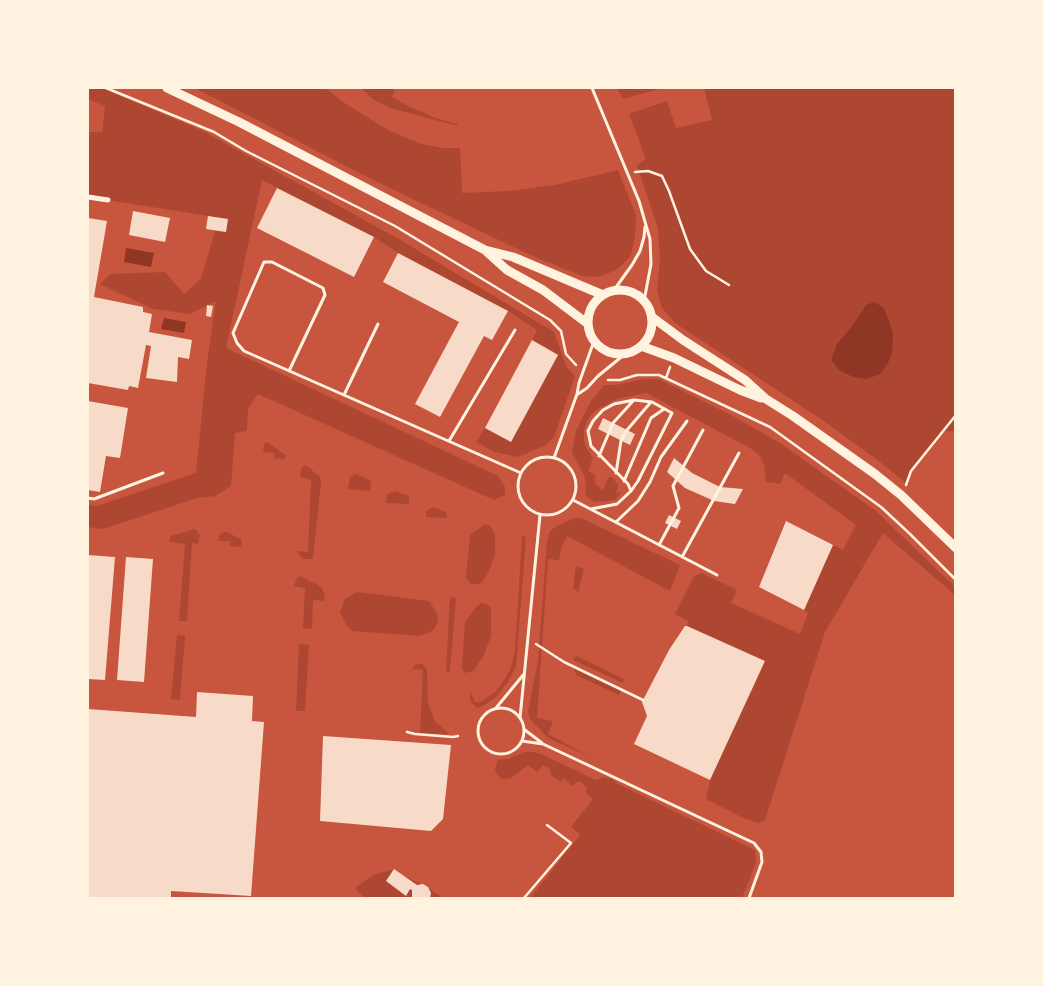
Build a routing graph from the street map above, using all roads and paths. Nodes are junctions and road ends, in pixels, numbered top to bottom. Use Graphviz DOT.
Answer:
graph roads {
  1 [pos="106,88"];
  2 [pos="167,88"];
  3 [pos="592,88"];
  4 [pos="181,91"];
  5 [pos="629,172"];
  6 [pos="88,197"];
  7 [pos="108,200"];
  8 [pos="645,221"];
  9 [pos="485,250"];
  10 [pos="729,285"];
  11 [pos="614,290"];
  12 [pos="603,295"];
  13 [pos="644,301"];
  14 [pos="652,317"];
  15 [pos="378,324"];
  16 [pos="588,324"];
  17 [pos="514,330"];
  18 [pos="594,341"];
  19 [pos="641,346"];
  20 [pos="625,354"];
  21 [pos="584,370"];
  22 [pos="289,371"];
  23 [pos="598,376"];
  24 [pos="577,394"];
  25 [pos="344,395"];
  26 [pos="766,399"];
  27 [pos="634,400"];
  28 [pos="652,402"];
  29 [pos="665,409"];
  30 [pos="956,415"];
  31 [pos="687,421"];
  32 [pos="703,430"];
  33 [pos="449,441"];
  34 [pos="739,453"];
  35 [pos="599,456"];
  36 [pos="554,458"];
  37 [pos="163,473"];
  38 [pos="521,473"];
  39 [pos="616,473"];
  40 [pos="624,482"];
  41 [pos="632,491"];
  42 [pos="901,495"];
  43 [pos="88,498"];
  44 [pos="573,500"];
  45 [pos="591,509"];
  46 [pos="540,515"];
  47 [pos="616,522"];
  48 [pos="659,545"];
  49 [pos="956,548"];
  50 [pos="682,557"];
  51 [pos="717,575"];
  52 [pos="956,580"];
  53 [pos="527,640"];
  54 [pos="524,673"];
  55 [pos="643,700"];
  56 [pos="496,708"];
  57 [pos="520,718"];
  58 [pos="524,730"];
  59 [pos="406,732"];
  60 [pos="458,736"];
  61 [pos="522,741"];
  62 [pos="544,744"];
  63 [pos="547,825"];
  64 [pos="524,898"];
  65 [pos="749,898"];
  1 -- 21 [label="path"];
  2 -- 4 [label="main road"];
  3 -- 5 [label="lane"];
  4 -- 9 [label="main road"];
  5 -- 8 [label="lane"];
  5 -- 10 [label="path"];
  6 -- 7 [label="street"];
  8 -- 11 [label="lane"];
  8 -- 13 [label="lane"];
  9 -- 12 [label="main road"];
  9 -- 16 [label="main road"];
  11 -- 12 [label="main road"];
  11 -- 13 [label="main road"];
  12 -- 16 [label="main road"];
  13 -- 14 [label="main road"];
  14 -- 19 [label="main road"];
  14 -- 26 [label="main road"];
  15 -- 25 [label="lane"];
  16 -- 18 [label="main road"];
  17 -- 33 [label="lane"];
  18 -- 20 [label="main road"];
  18 -- 21 [label="lane"];
  19 -- 20 [label="main road"];
  19 -- 26 [label="main road"];
  20 -- 23 [label="lane"];
  21 -- 24 [label="lane"];
  22 -- 22 [label="lane"];
  22 -- 25 [label="lane"];
  23 -- 24 [label="lane"];
  23 -- 52 [label="path"];
  24 -- 36 [label="lane"];
  25 -- 33 [label="lane"];
  26 -- 42 [label="main road"];
  27 -- 28 [label="lane"];
  27 -- 35 [label="lane"];
  27 -- 35 [label="lane"];
  28 -- 29 [label="lane"];
  28 -- 39 [label="lane"];
  29 -- 40 [label="lane"];
  29 -- 41 [label="lane"];
  30 -- 42 [label="path"];
  31 -- 47 [label="lane"];
  32 -- 48 [label="lane"];
  33 -- 38 [label="lane"];
  34 -- 50 [label="lane"];
  35 -- 39 [label="lane"];
  36 -- 38 [label="lane"];
  36 -- 44 [label="lane"];
  37 -- 43 [label="lane"];
  38 -- 46 [label="lane"];
  39 -- 40 [label="lane"];
  40 -- 41 [label="lane"];
  41 -- 45 [label="lane"];
  42 -- 49 [label="main road"];
  44 -- 45 [label="lane"];
  44 -- 46 [label="lane"];
  45 -- 47 [label="lane"];
  46 -- 53 [label="lane"];
  47 -- 48 [label="lane"];
  48 -- 50 [label="lane"];
  50 -- 51 [label="lane"];
  53 -- 54 [label="lane"];
  53 -- 55 [label="path"];
  54 -- 56 [label="lane"];
  54 -- 57 [label="lane"];
  56 -- 57 [label="lane"];
  56 -- 61 [label="lane"];
  57 -- 58 [label="lane"];
  58 -- 61 [label="lane"];
  58 -- 62 [label="lane"];
  59 -- 60 [label="path"];
  61 -- 62 [label="lane"];
  62 -- 65 [label="lane"];
  63 -- 64 [label="path"];
}
